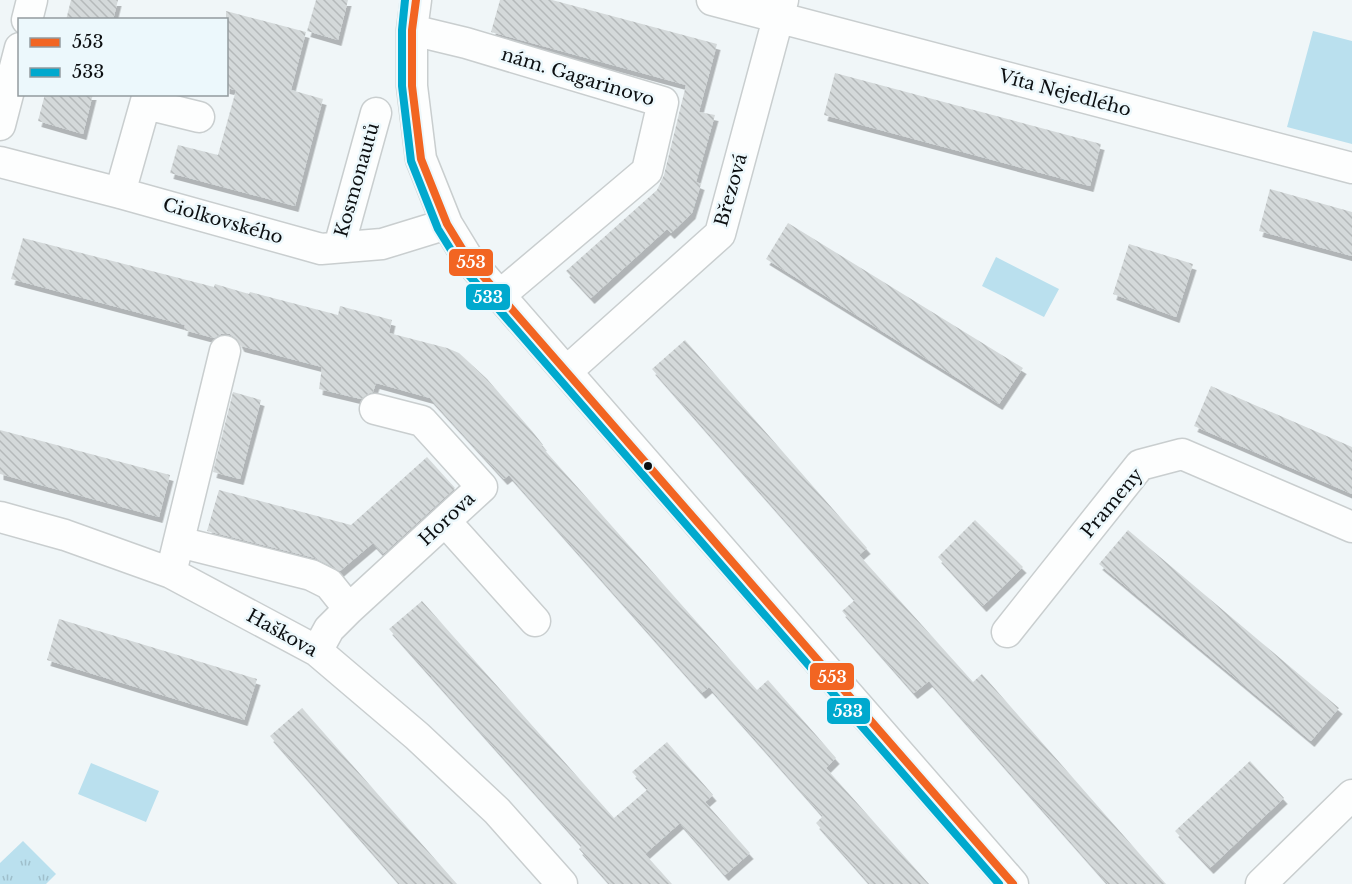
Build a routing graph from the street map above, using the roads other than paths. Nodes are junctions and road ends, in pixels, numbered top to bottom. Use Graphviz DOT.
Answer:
graph roads {
  1 [pos="32,0"];
  2 [pos="416,0"];
  3 [pos="712,0"];
  4 [pos="781,9"];
  5 [pos="28,18"];
  6 [pos="412,30"];
  7 [pos="18,56"];
  8 [pos="147,99"];
  9 [pos="376,112"];
  10 [pos="199,117"];
  11 [pos="0,125"];
  12 [pos="0,162"];
  13 [pos="1352,168"];
  14 [pos="120,193"];
  15 [pos="447,224"];
  16 [pos="339,247"];
  17 [pos="499,296"];
  18 [pos="225,351"];
  19 [pos="567,371"];
  20 [pos="375,409"];
  21 [pos="0,517"];
  22 [pos="445,521"];
  23 [pos="1352,527"];
  24 [pos="179,542"];
  25 [pos="171,573"];
  26 [pos="349,609"];
  27 [pos="535,621"];
  28 [pos="1007,632"];
  29 [pos="317,651"];
  30 [pos="1352,795"];
  31 [pos="562,884"];
  32 [pos="1013,884"];
  33 [pos="1261,884"];
  1 -- 5 [label="street"];
  2 -- 6 [label="street"];
  3 -- 4 [label="street"];
  4 -- 13 [label="street, Víta Nejedlého"];
  4 -- 19 [label="street, Březová"];
  6 -- 15 [label="street"];
  6 -- 17 [label="street, nám. Gagarinovo"];
  7 -- 11 [label="street"];
  8 -- 10 [label="street"];
  8 -- 14 [label="street"];
  9 -- 16 [label="street, Kosmonautů"];
  12 -- 14 [label="street, Ciolkovského"];
  14 -- 16 [label="street, Ciolkovského"];
  15 -- 16 [label="street, Ciolkovského"];
  15 -- 17 [label="street"];
  17 -- 19 [label="street"];
  18 -- 24 [label="street"];
  19 -- 32 [label="street"];
  20 -- 22 [label="street, Horova"];
  21 -- 25 [label="street, Haškova"];
  22 -- 26 [label="street, Horova"];
  22 -- 27 [label="street"];
  23 -- 28 [label="street, Prameny"];
  24 -- 25 [label="street"];
  24 -- 26 [label="street"];
  25 -- 29 [label="street, Haškova"];
  26 -- 29 [label="street, Horova"];
  29 -- 31 [label="street, Haškova"];
  30 -- 33 [label="street"];
}
